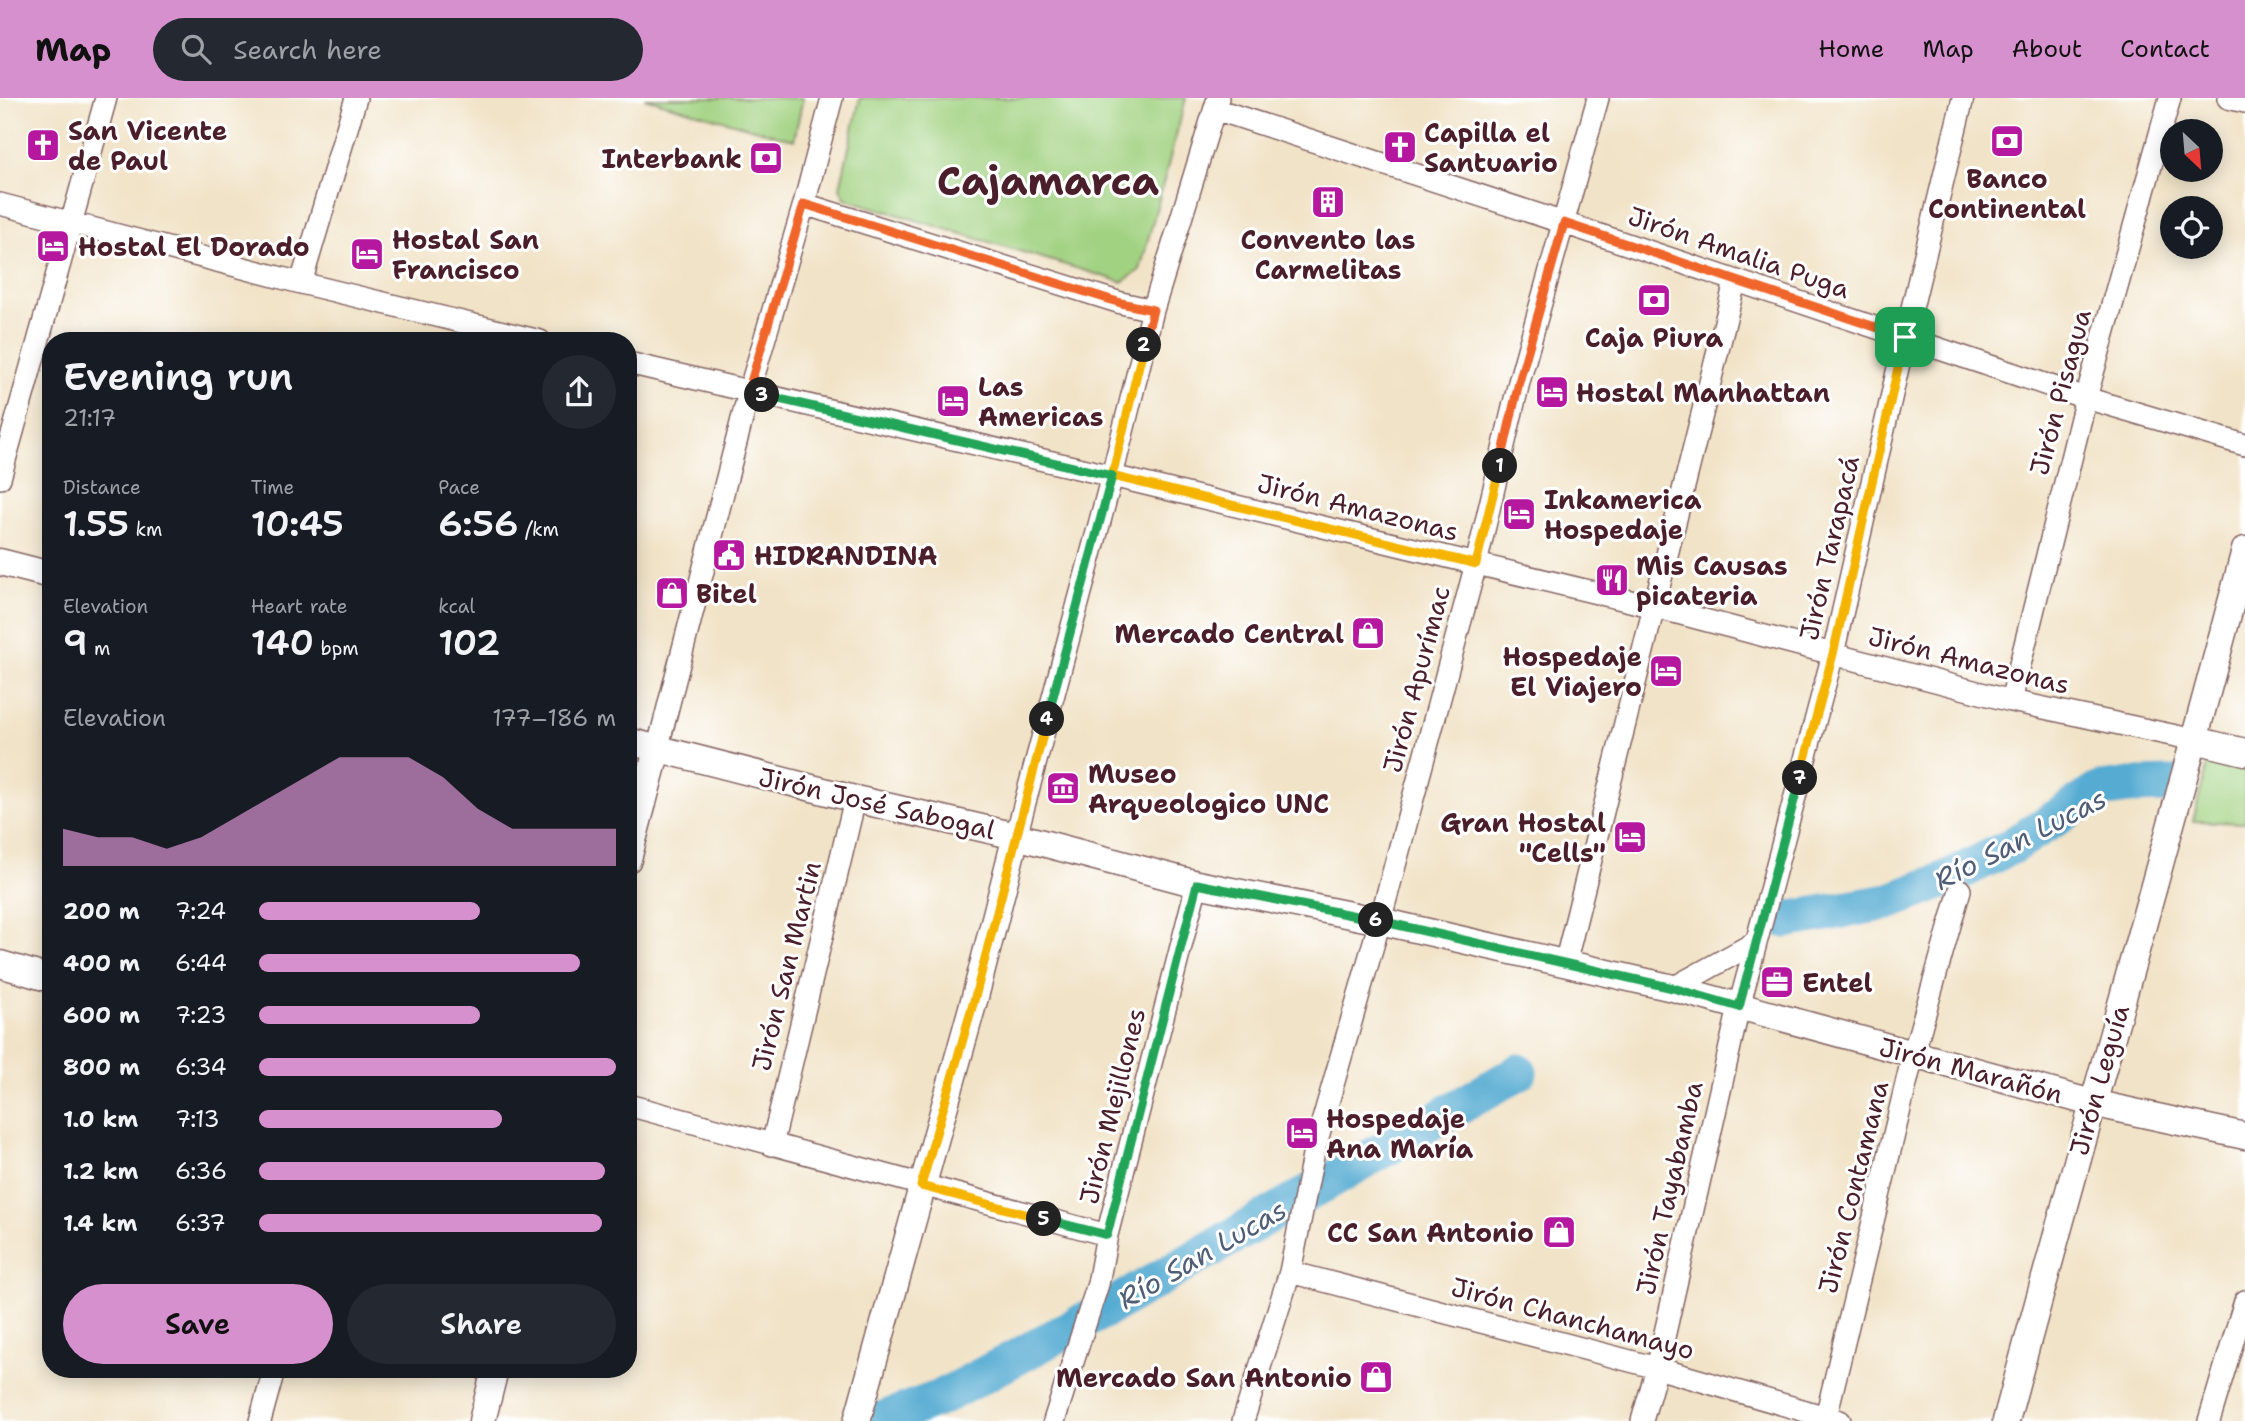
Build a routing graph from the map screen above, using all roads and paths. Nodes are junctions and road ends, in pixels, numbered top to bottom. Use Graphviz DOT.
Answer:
graph roads {
  1 [pos="106,98"];
  2 [pos="356,98"];
  3 [pos="832,98"];
  4 [pos="1598,98"];
  5 [pos="1963,98"];
  6 [pos="2170,98"];
  7 [pos="2228,98"];
  8 [pos="2245,102"];
  9 [pos="1217,104"];
  10 [pos="0,204"];
  11 [pos="804,204"];
  12 [pos="1564,223"];
  13 [pos="72,224"];
  14 [pos="1735,282"];
  15 [pos="300,283"];
  16 [pos="1153,310"];
  17 [pos="503,332"];
  18 [pos="1905,337"];
  19 [pos="637,365"];
  20 [pos="748,392"];
  21 [pos="2086,398"];
  22 [pos="2245,445"];
  23 [pos="1112,476"];
  24 [pos="0,478"];
  25 [pos="2245,550"];
  26 [pos="0,562"];
  27 [pos="1476,564"];
  28 [pos="42,573"];
  29 [pos="1656,607"];
  30 [pos="1833,654"];
  31 [pos="2011,701"];
  32 [pos="2195,740"];
  33 [pos="637,744"];
  34 [pos="657,750"];
  35 [pos="2245,752"];
  36 [pos="855,799"];
  37 [pos="637,825"];
  38 [pos="1016,836"];
  39 [pos="1197,884"];
  40 [pos="1960,890"];
  41 [pos="1380,921"];
  42 [pos="1756,942"];
  43 [pos="0,964"];
  44 [pos="1564,964"];
  45 [pos="42,976"];
  46 [pos="1673,988"];
  47 [pos="1739,1007"];
  48 [pos="1913,1055"];
  49 [pos="2092,1103"];
  50 [pos="637,1108"];
  51 [pos="2245,1136"];
  52 [pos="772,1145"];
  53 [pos="921,1186"];
  54 [pos="1107,1235"];
  55 [pos="1290,1272"];
  56 [pos="2245,1301"];
  57 [pos="1657,1368"];
  58 [pos="272,1378"];
  59 [pos="493,1378"];
  60 [pos="858,1419"];
  61 [pos="1833,1419"];
  62 [pos="260,1421"];
  63 [pos="482,1421"];
  64 [pos="1054,1421"];
  65 [pos="1243,1421"];
  66 [pos="1642,1421"];
  67 [pos="2006,1421"];
  68 [pos="2209,1421"];
  1 -- 13 [label="street"];
  2 -- 15 [label="street"];
  3 -- 11 [label="street"];
  4 -- 12 [label="street, Jirón Apurímac"];
  5 -- 18 [label="street, Jirón Tarapacá"];
  6 -- 21 [label="street, Jirón Pisagua"];
  7 -- 8 [label="street"];
  9 -- 12 [label="street, Jirón Amalia Puga"];
  9 -- 16 [label="street"];
  10 -- 13 [label="street"];
  11 -- 16 [label="street"];
  11 -- 20 [label="street"];
  12 -- 14 [label="street, Jirón Amalia Puga"];
  12 -- 27 [label="street, Jirón Apurímac"];
  13 -- 15 [label="street"];
  13 -- 24 [label="street"];
  14 -- 18 [label="street, Jirón Amalia Puga"];
  14 -- 29 [label="street"];
  15 -- 17 [label="street"];
  16 -- 23 [label="street"];
  18 -- 21 [label="street, Jirón Amalia Puga"];
  18 -- 30 [label="street, Jirón Tarapacá"];
  19 -- 20 [label="street, Jirón Amazonas"];
  20 -- 23 [label="street, Jirón Amazonas"];
  20 -- 34 [label="street"];
  21 -- 22 [label="street, Jirón Amalia Puga"];
  21 -- 31 [label="street, Jirón Pisagua"];
  23 -- 27 [label="street, Jirón Amazonas"];
  23 -- 38 [label="street"];
  25 -- 32 [label="street, Jirón Leguía"];
  26 -- 28 [label="street"];
  27 -- 29 [label="street, Jirón Amazonas"];
  27 -- 41 [label="street, Jirón Apurímac"];
  29 -- 30 [label="street, Jirón Amazonas"];
  29 -- 44 [label="street"];
  30 -- 31 [label="street, Jirón Amazonas"];
  30 -- 42 [label="street, Jirón Tarapacá"];
  31 -- 32 [label="street, Jirón Amazonas"];
  32 -- 35 [label="street"];
  32 -- 49 [label="street, Jirón Leguía"];
  33 -- 34 [label="street, Jirón José Sabogal"];
  34 -- 36 [label="street, Jirón José Sabogal"];
  34 -- 37 [label="street"];
  36 -- 38 [label="street, Jirón José Sabogal"];
  36 -- 52 [label="street, Jirón San Martin"];
  38 -- 39 [label="street, Jirón José Sabogal"];
  38 -- 53 [label="street"];
  39 -- 41 [label="street, Jirón José Sabogal"];
  39 -- 54 [label="street, Jirón Mejillones"];
  40 -- 48 [label="street, Jirón Contamana"];
  41 -- 44 [label="street, Jirón José Sabogal"];
  41 -- 55 [label="street, Jirón Apurímac"];
  42 -- 46 [label="street"];
  42 -- 47 [label="street, Jirón Tarapacá"];
  43 -- 45 [label="street"];
  44 -- 46 [label="street, Jirón José Sabogal"];
  46 -- 47 [label="street, Jirón José Sabogal"];
  47 -- 48 [label="street, Jirón Marañón"];
  47 -- 57 [label="street, Jirón Tayabamba"];
  48 -- 49 [label="street, Jirón Marañón"];
  48 -- 61 [label="street, Jirón Contamana"];
  49 -- 51 [label="street, Jirón Marañón"];
  49 -- 67 [label="street, Jirón Leguía"];
  50 -- 52 [label="street"];
  52 -- 53 [label="street"];
  53 -- 54 [label="street"];
  53 -- 60 [label="street"];
  54 -- 64 [label="street, Jirón Mejillones"];
  55 -- 57 [label="street, Jirón Chanchamayo"];
  55 -- 65 [label="street"];
  56 -- 68 [label="street"];
  57 -- 61 [label="street, Jirón Chanchamayo"];
  57 -- 66 [label="street, Jirón Tayabamba"];
  58 -- 62 [label="street"];
  59 -- 63 [label="street"];
}
